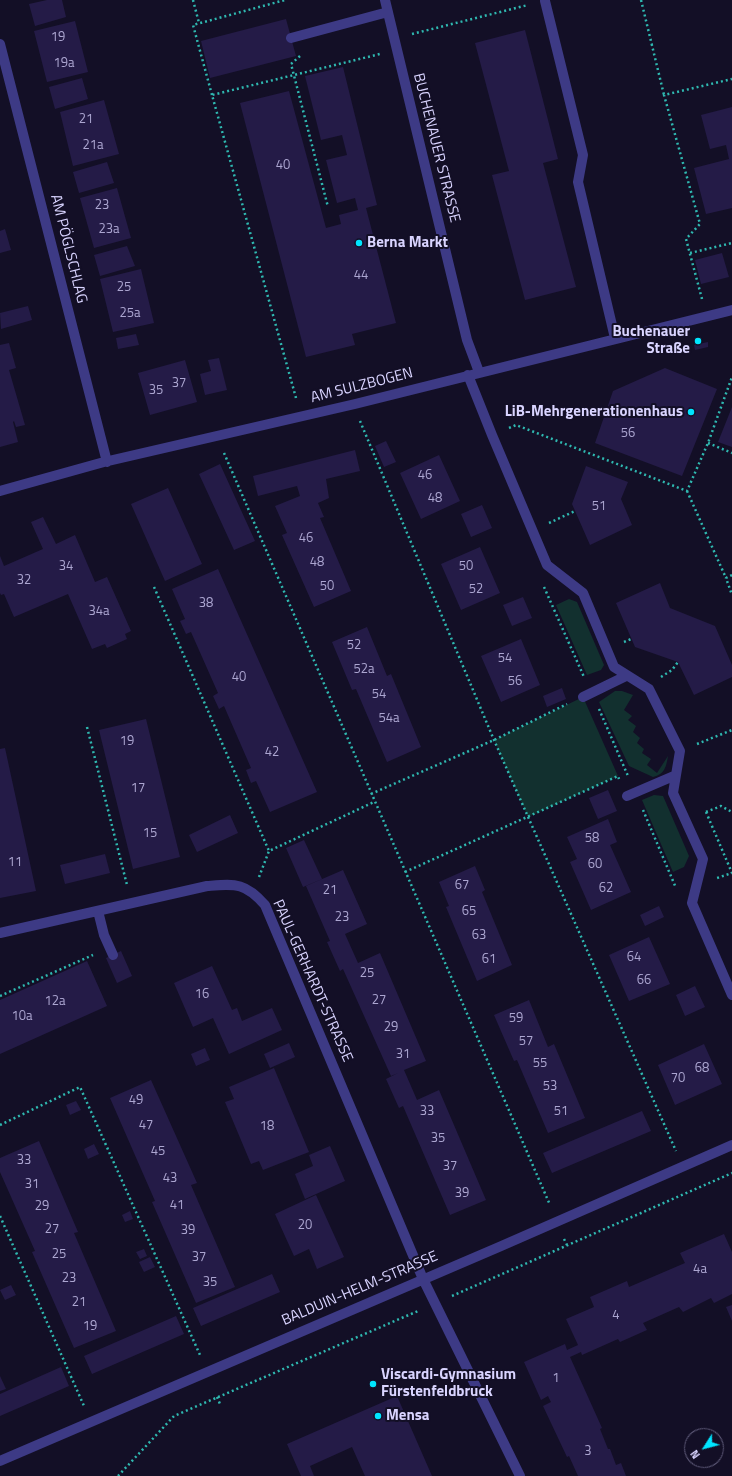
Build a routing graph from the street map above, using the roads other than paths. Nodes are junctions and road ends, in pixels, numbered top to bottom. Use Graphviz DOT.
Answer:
graph roads {
  1 [pos="385,0"];
  2 [pos="545,1"];
  3 [pos="388,12"];
  4 [pos="291,38"];
  5 [pos="0,44"];
  6 [pos="732,310"];
  7 [pos="615,338"];
  8 [pos="479,372"];
  9 [pos="468,375"];
  10 [pos="107,462"];
  11 [pos="0,491"];
  12 [pos="626,676"];
  13 [pos="587,695"];
  14 [pos="676,776"];
  15 [pos="631,794"];
  16 [pos="98,911"];
  17 [pos="0,933"];
  18 [pos="113,955"];
  19 [pos="732,995"];
  20 [pos="732,1145"];
  21 [pos="423,1279"];
  22 [pos="0,1461"];
  23 [pos="520,1476"];
  1 -- 3 [label="street, BUCHENAUER STRASSE"];
  2 -- 7 [label="street"];
  3 -- 4 [label="street"];
  3 -- 8 [label="street, BUCHENAUER STRASSE"];
  5 -- 10 [label="street, AM PÖGLSCHLAG"];
  6 -- 7 [label="street, AM SULZBOGEN"];
  7 -- 8 [label="street, AM SULZBOGEN"];
  8 -- 9 [label="street, AM SULZBOGEN"];
  9 -- 10 [label="street, AM SULZBOGEN"];
  9 -- 12 [label="street"];
  10 -- 11 [label="street, AM SULZBOGEN"];
  12 -- 13 [label="street"];
  12 -- 14 [label="street"];
  14 -- 15 [label="street"];
  14 -- 19 [label="street"];
  16 -- 17 [label="street, PAUL-GERHARDT-STRASSE"];
  16 -- 18 [label="street"];
  16 -- 21 [label="street, PAUL-GERHARDT-STRASSE"];
  20 -- 21 [label="street, BALDUIN-HELM-STRASSE"];
  21 -- 22 [label="street, BALDUIN-HELM-STRASSE"];
  21 -- 23 [label="street, PAUL-GERHARDT-STRASSE"];
}
